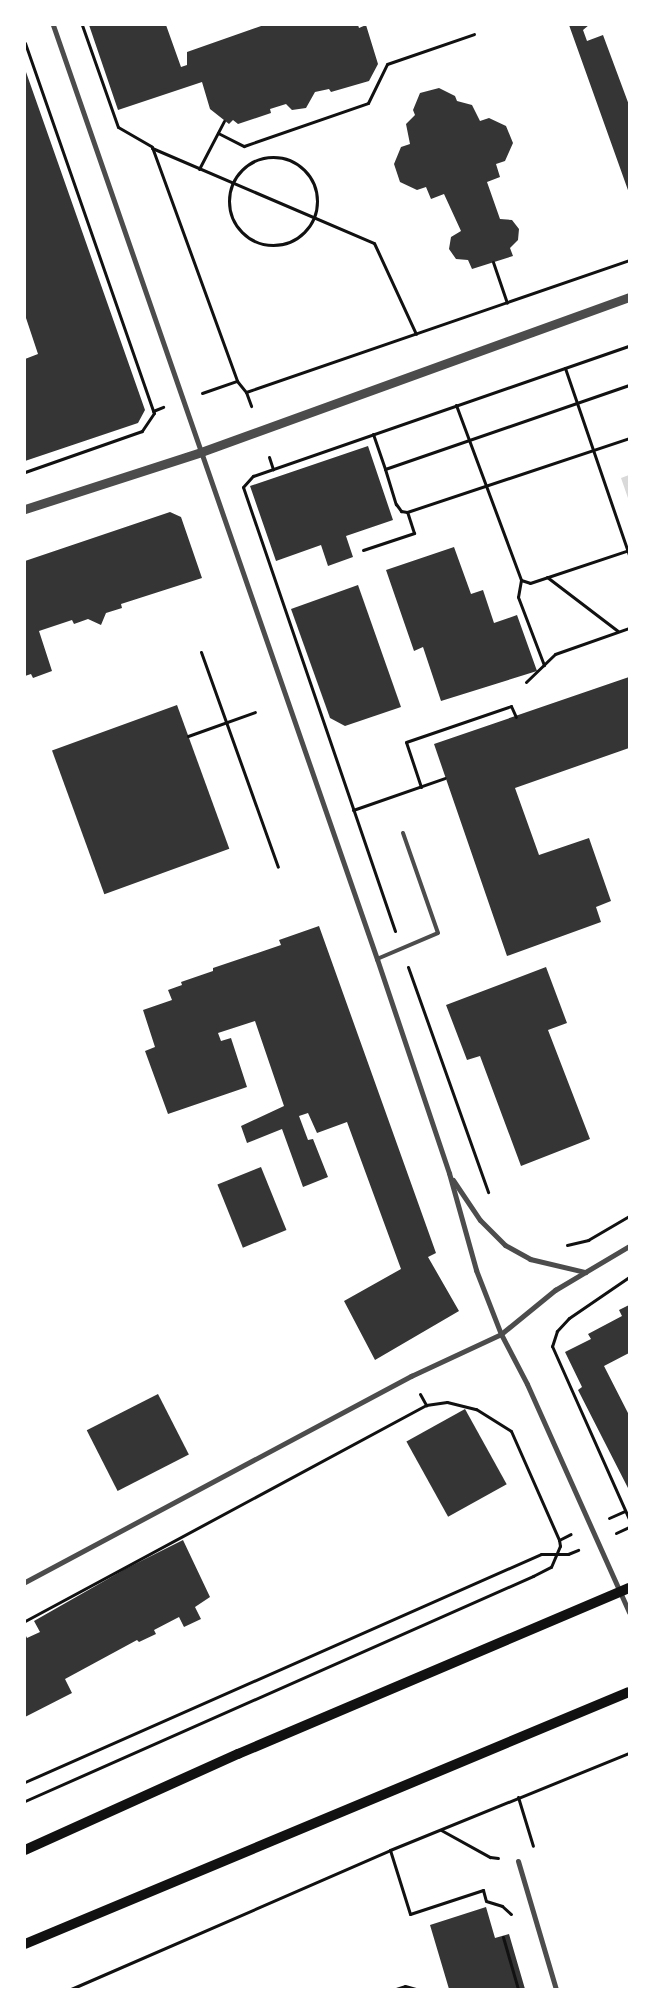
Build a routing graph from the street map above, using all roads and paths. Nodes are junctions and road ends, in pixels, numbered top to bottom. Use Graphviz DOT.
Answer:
graph roads {
  1 [pos="53,25"];
  2 [pos="82,25"];
  3 [pos="474,34"];
  4 [pos="25,43"];
  5 [pos="224,121"];
  6 [pos="218,133"];
  7 [pos="152,147"];
  8 [pos="199,169"];
  9 [pos="232,184"];
  10 [pos="314,218"];
  11 [pos="629,260"];
  12 [pos="493,262"];
  13 [pos="629,297"];
  14 [pos="507,303"];
  15 [pos="416,334"];
  16 [pos="629,346"];
  17 [pos="565,368"];
  18 [pos="236,381"];
  19 [pos="629,385"];
  20 [pos="246,392"];
  21 [pos="199,394"];
  22 [pos="577,403"];
  23 [pos="456,405"];
  24 [pos="252,406"];
  25 [pos="163,407"];
  26 [pos="153,411"];
  27 [pos="373,434"];
  28 [pos="629,438"];
  29 [pos="468,440"];
  30 [pos="594,450"];
  31 [pos="201,452"];
  32 [pos="269,457"];
  33 [pos="385,468"];
  34 [pos="273,469"];
  35 [pos="25,472"];
  36 [pos="485,487"];
  37 [pos="25,509"];
  38 [pos="407,512"];
  39 [pos="363,550"];
  40 [pos="628,550"];
  41 [pos="629,555"];
  42 [pos="547,577"];
  43 [pos="521,580"];
  44 [pos="629,628"];
  45 [pos="618,632"];
  46 [pos="201,652"];
  47 [pos="544,664"];
  48 [pos="526,682"];
  49 [pos="255,712"];
  50 [pos="516,717"];
  51 [pos="226,722"];
  52 [pos="188,736"];
  53 [pos="445,778"];
  54 [pos="422,786"];
  55 [pos="353,810"];
  56 [pos="404,833"];
  57 [pos="278,868"];
  58 [pos="402,950"];
  59 [pos="377,960"];
  60 [pos="449,1173"];
  61 [pos="491,1202"];
  62 [pos="629,1216"];
  63 [pos="557,1246"];
  64 [pos="629,1246"];
  65 [pos="585,1272"];
  66 [pos="629,1277"];
  67 [pos="501,1334"];
  68 [pos="411,1376"];
  69 [pos="426,1405"];
  70 [pos="625,1512"];
  71 [pos="629,1519"];
  72 [pos="590,1526"];
  73 [pos="629,1527"];
  74 [pos="559,1540"];
  75 [pos="597,1542"];
  76 [pos="557,1554"];
  77 [pos="25,1582"];
  78 [pos="624,1590"];
  79 [pos="629,1612"];
  80 [pos="25,1620"];
  81 [pos="629,1692"];
  82 [pos="629,1753"];
  83 [pos="25,1782"];
  84 [pos="25,1801"];
  85 [pos="441,1829"];
  86 [pos="25,1850"];
  87 [pos="390,1850"];
  88 [pos="518,1860"];
  89 [pos="489,1903"];
  90 [pos="503,1937"];
  91 [pos="25,1944"];
  92 [pos="72,1989"];
  93 [pos="396,1989"];
  94 [pos="416,1989"];
  95 [pos="518,1989"];
  96 [pos="556,1989"];
  1 -- 31 [label="street"];
  2 -- 7 [label="path"];
  3 -- 6 [label="path"];
  4 -- 26 [label="path"];
  5 -- 6 [label="path"];
  6 -- 8 [label="path"];
  7 -- 8 [label="path"];
  7 -- 18 [label="path"];
  8 -- 9 [label="path"];
  9 -- 10 [label="path"];
  9 -- 10 [label="path"];
  9 -- 10 [label="path"];
  10 -- 15 [label="path"];
  11 -- 14 [label="path"];
  12 -- 14 [label="path"];
  13 -- 31 [label="street"];
  14 -- 15 [label="path"];
  15 -- 20 [label="path"];
  16 -- 17 [label="path"];
  17 -- 22 [label="path"];
  17 -- 23 [label="path"];
  18 -- 20 [label="path"];
  18 -- 21 [label="path"];
  19 -- 22 [label="path"];
  20 -- 24 [label="path"];
  22 -- 29 [label="path"];
  22 -- 30 [label="path"];
  23 -- 27 [label="path"];
  23 -- 29 [label="path"];
  25 -- 26 [label="path"];
  26 -- 35 [label="path"];
  27 -- 33 [label="path"];
  27 -- 34 [label="path"];
  28 -- 30 [label="path"];
  29 -- 33 [label="path"];
  29 -- 36 [label="path"];
  30 -- 36 [label="path"];
  30 -- 40 [label="path"];
  31 -- 37 [label="street"];
  31 -- 59 [label="street"];
  32 -- 34 [label="path"];
  33 -- 38 [label="path"];
  34 -- 55 [label="path"];
  36 -- 38 [label="path"];
  36 -- 43 [label="path"];
  38 -- 39 [label="path"];
  40 -- 41 [label="path"];
  40 -- 42 [label="path"];
  42 -- 43 [label="path"];
  42 -- 45 [label="path"];
  43 -- 47 [label="path"];
  44 -- 45 [label="path"];
  45 -- 47 [label="path"];
  46 -- 51 [label="path"];
  47 -- 48 [label="path"];
  49 -- 51 [label="path"];
  50 -- 54 [label="path"];
  51 -- 52 [label="path"];
  51 -- 57 [label="path"];
  53 -- 54 [label="path"];
  54 -- 55 [label="path"];
  55 -- 58 [label="path"];
  56 -- 58 [label="lane"];
  58 -- 59 [label="lane"];
  58 -- 61 [label="path"];
  59 -- 60 [label="street"];
  60 -- 65 [label="street"];
  60 -- 67 [label="street"];
  62 -- 63 [label="path"];
  64 -- 65 [label="street"];
  65 -- 67 [label="street"];
  66 -- 70 [label="path"];
  67 -- 68 [label="street"];
  67 -- 72 [label="street"];
  68 -- 69 [label="path"];
  68 -- 77 [label="street"];
  69 -- 74 [label="path"];
  69 -- 80 [label="path"];
  70 -- 71 [label="path"];
  70 -- 72 [label="path"];
  72 -- 74 [label="path"];
  72 -- 75 [label="street"];
  73 -- 75 [label="path"];
  74 -- 76 [label="path"];
  75 -- 76 [label="path"];
  75 -- 78 [label="street"];
  76 -- 83 [label="path"];
  76 -- 84 [label="path"];
  78 -- 79 [label="street"];
  78 -- 86 [label="main road"];
  81 -- 91 [label="main road"];
  82 -- 85 [label="path"];
  85 -- 87 [label="path"];
  85 -- 88 [label="path"];
  87 -- 89 [label="path"];
  87 -- 92 [label="path"];
  88 -- 96 [label="street"];
  90 -- 95 [label="path"];
  93 -- 94 [label="path"];
}
